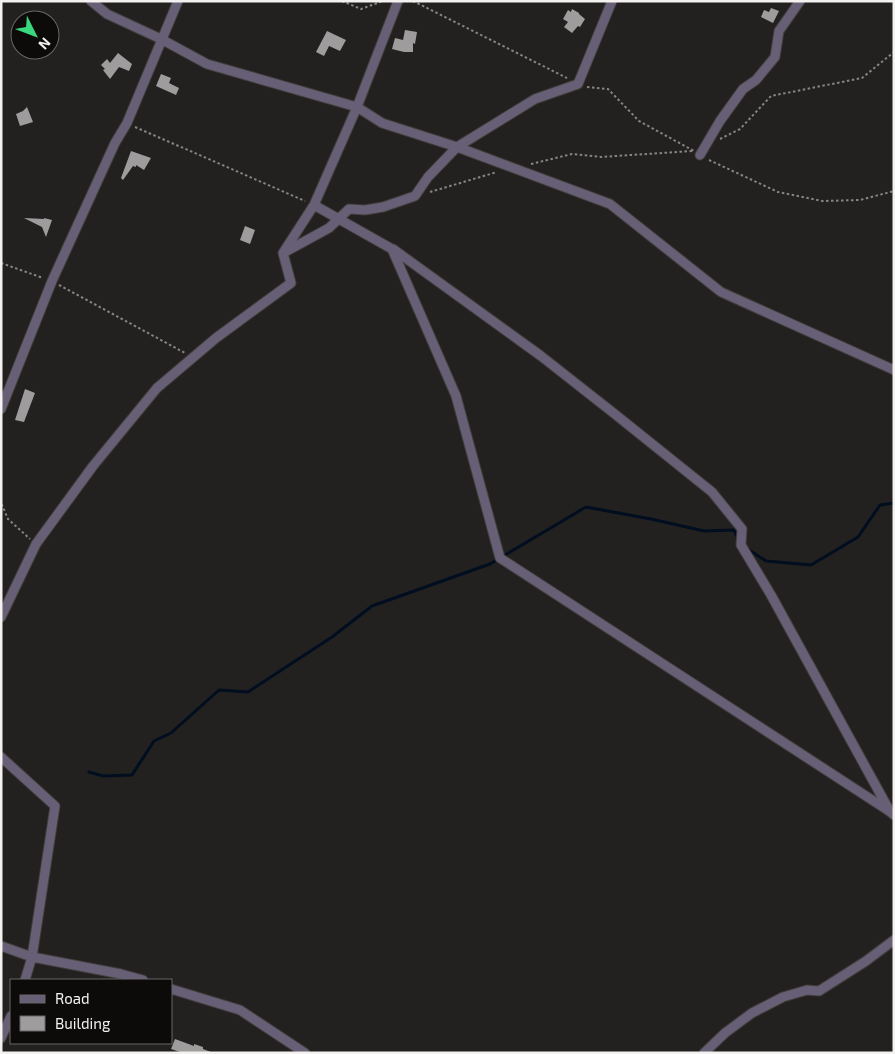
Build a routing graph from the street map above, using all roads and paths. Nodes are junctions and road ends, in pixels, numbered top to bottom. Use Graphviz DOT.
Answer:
graph roads {
  1 [pos="91,1"];
  2 [pos="178,1"];
  3 [pos="342,1"];
  4 [pos="384,1"];
  5 [pos="398,1"];
  6 [pos="412,1"];
  7 [pos="612,1"];
  8 [pos="800,1"];
  9 [pos="161,39"];
  10 [pos="894,52"];
  11 [pos="578,84"];
  12 [pos="357,106"];
  13 [pos="127,123"];
  14 [pos="705,146"];
  15 [pos="457,147"];
  16 [pos="696,153"];
  17 [pos="530,164"];
  18 [pos="513,168"];
  19 [pos="894,191"];
  20 [pos="415,196"];
  21 [pos="314,205"];
  22 [pos="338,219"];
  23 [pos="392,249"];
  24 [pos="283,254"];
  25 [pos="1,263"];
  26 [pos="52,281"];
  27 [pos="194,357"];
  28 [pos="894,370"];
  29 [pos="1,409"];
  30 [pos="1,505"];
  31 [pos="36,544"];
  32 [pos="1,617"];
  33 [pos="1,757"];
  34 [pos="892,813"];
  35 [pos="894,940"];
  36 [pos="1,946"];
  37 [pos="32,956"];
  38 [pos="25,979"];
  39 [pos="138,979"];
  40 [pos="172,989"];
  41 [pos="10,1018"];
  42 [pos="1,1038"];
  43 [pos="305,1053"];
  44 [pos="704,1053"];
  1 -- 9 [label="street"];
  2 -- 9 [label="street"];
  3 -- 4 [label="path"];
  5 -- 12 [label="street"];
  6 -- 11 [label="path"];
  7 -- 11 [label="street"];
  8 -- 14 [label="street"];
  9 -- 12 [label="street"];
  9 -- 13 [label="street"];
  10 -- 14 [label="path"];
  11 -- 15 [label="street"];
  11 -- 16 [label="path"];
  12 -- 15 [label="street"];
  12 -- 21 [label="street"];
  13 -- 21 [label="path"];
  13 -- 26 [label="street"];
  14 -- 16 [label="street"];
  14 -- 16 [label="path"];
  15 -- 18 [label="street"];
  15 -- 20 [label="street"];
  16 -- 17 [label="path"];
  16 -- 19 [label="path"];
  18 -- 20 [label="path"];
  18 -- 28 [label="street"];
  20 -- 22 [label="street"];
  21 -- 22 [label="street"];
  21 -- 24 [label="street"];
  22 -- 23 [label="street"];
  22 -- 24 [label="street"];
  23 -- 34 [label="street"];
  23 -- 34 [label="street"];
  24 -- 27 [label="street"];
  25 -- 26 [label="path"];
  26 -- 27 [label="path"];
  26 -- 29 [label="street"];
  27 -- 31 [label="street"];
  30 -- 31 [label="path"];
  31 -- 32 [label="street"];
  33 -- 37 [label="street"];
  35 -- 44 [label="street"];
  36 -- 37 [label="street"];
  37 -- 38 [label="street"];
  37 -- 39 [label="street"];
  40 -- 43 [label="street"];
  41 -- 42 [label="street"];
}
